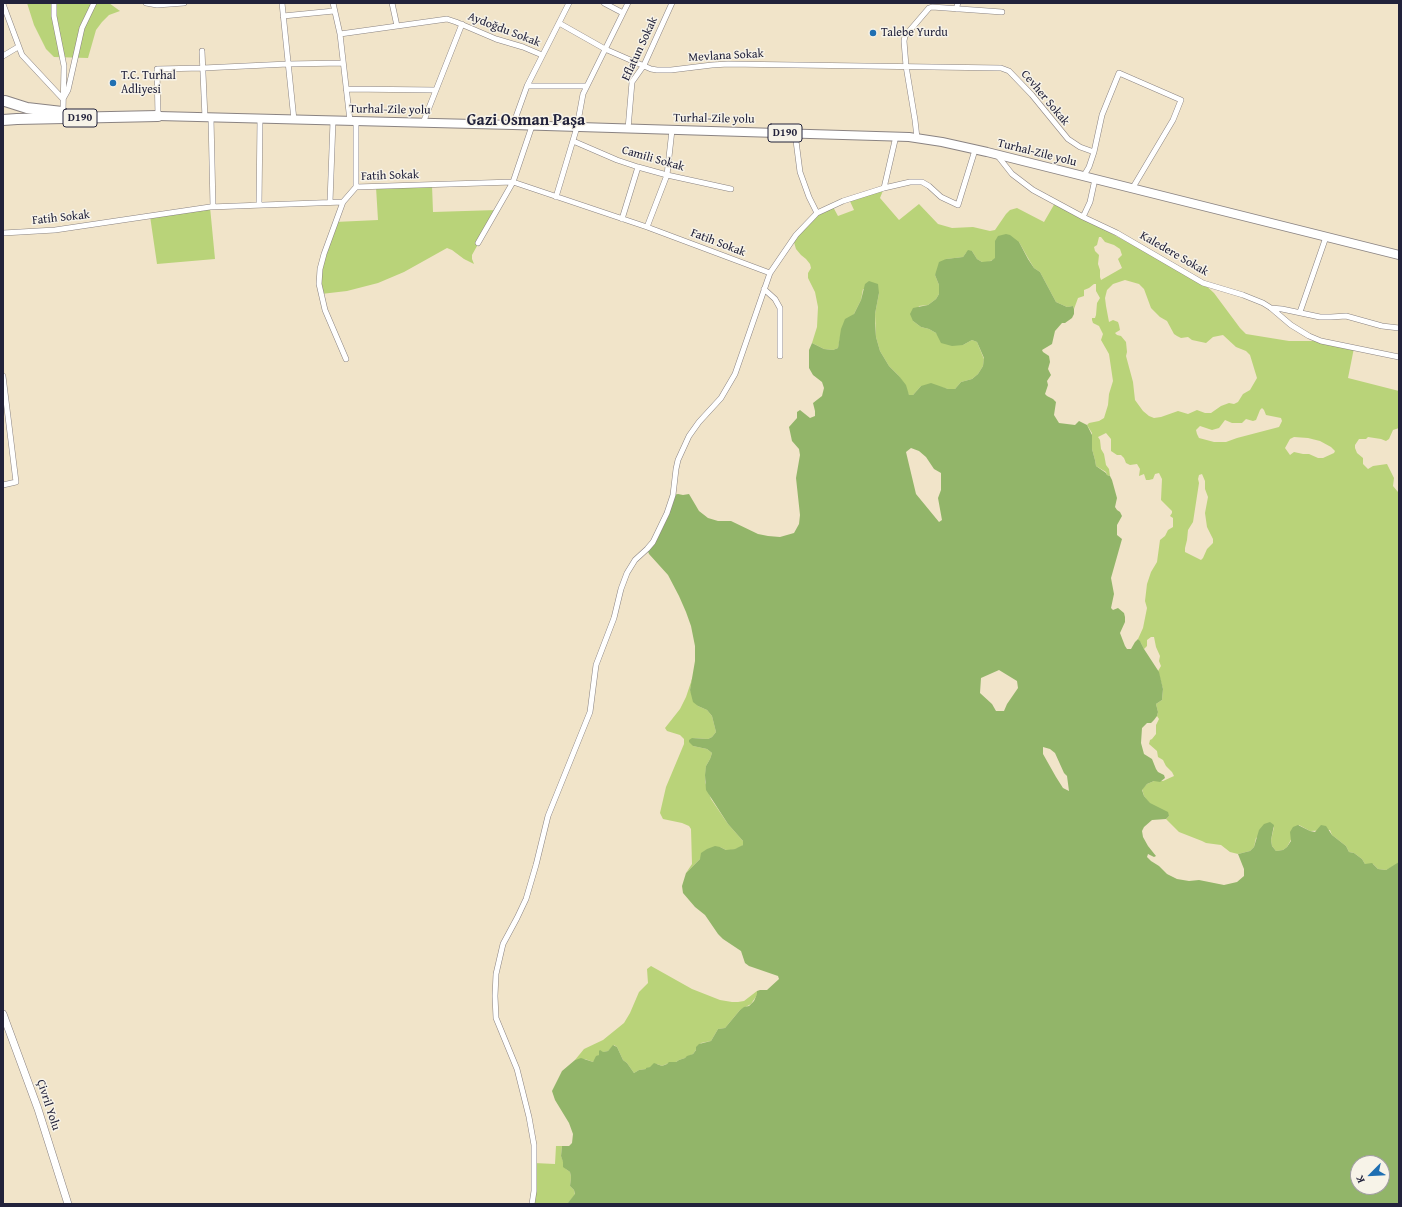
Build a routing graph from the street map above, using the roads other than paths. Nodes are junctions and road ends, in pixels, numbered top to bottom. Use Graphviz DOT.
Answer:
graph roads {
  1 [pos="54,3"];
  2 [pos="94,3"];
  3 [pos="146,3"];
  4 [pos="184,3"];
  5 [pos="282,3"];
  6 [pos="333,3"];
  7 [pos="392,3"];
  8 [pos="569,3"];
  9 [pos="604,3"];
  10 [pos="628,3"];
  11 [pos="672,3"];
  12 [pos="958,3"];
  13 [pos="3,4"];
  14 [pos="956,9"];
  15 [pos="334,11"];
  16 [pos="1002,12"];
  17 [pos="623,13"];
  18 [pos="283,16"];
  19 [pos="559,23"];
  20 [pos="462,24"];
  21 [pos="398,26"];
  22 [pos="340,34"];
  23 [pos="18,47"];
  24 [pos="605,49"];
  25 [pos="202,51"];
  26 [pos="542,55"];
  27 [pos="3,56"];
  28 [pos="343,63"];
  29 [pos="288,64"];
  30 [pos="644,65"];
  31 [pos="906,66"];
  32 [pos="203,68"];
  33 [pos="527,86"];
  34 [pos="587,86"];
  35 [pos="346,88"];
  36 [pos="436,90"];
  37 [pos="63,99"];
  38 [pos="4,100"];
  39 [pos="63,112"];
  40 [pos="3,116"];
  41 [pos="158,116"];
  42 [pos="208,118"];
  43 [pos="260,119"];
  44 [pos="3,120"];
  45 [pos="294,120"];
  46 [pos="333,121"];
  47 [pos="352,121"];
  48 [pos="422,123"];
  49 [pos="513,125"];
  50 [pos="532,126"];
  51 [pos="577,127"];
  52 [pos="628,129"];
  53 [pos="672,130"];
  54 [pos="795,133"];
  55 [pos="896,136"];
  56 [pos="917,138"];
  57 [pos="573,141"];
  58 [pos="975,150"];
  59 [pos="1094,152"];
  60 [pos="997,155"];
  61 [pos="638,167"];
  62 [pos="667,175"];
  63 [pos="1083,176"];
  64 [pos="1095,180"];
  65 [pos="513,182"];
  66 [pos="356,187"];
  67 [pos="884,188"];
  68 [pos="730,189"];
  69 [pos="1132,189"];
  70 [pos="556,197"];
  71 [pos="330,202"];
  72 [pos="342,202"];
  73 [pos="259,205"];
  74 [pos="213,207"];
  75 [pos="817,213"];
  76 [pos="1083,217"];
  77 [pos="622,219"];
  78 [pos="647,227"];
  79 [pos="3,233"];
  80 [pos="1326,237"];
  81 [pos="478,243"];
  82 [pos="1399,255"];
  83 [pos="770,274"];
  84 [pos="764,289"];
  85 [pos="1271,308"];
  86 [pos="1300,312"];
  87 [pos="1399,328"];
  88 [pos="780,356"];
  89 [pos="1399,357"];
  90 [pos="346,359"];
  91 [pos="3,376"];
  92 [pos="5,410"];
  93 [pos="3,485"];
  94 [pos="3,1014"];
  95 [pos="68,1204"];
  96 [pos="532,1204"];
  1 -- 37 [label="street"];
  2 -- 37 [label="street"];
  3 -- 4 [label="street"];
  5 -- 18 [label="street"];
  6 -- 15 [label="street"];
  7 -- 21 [label="street"];
  8 -- 19 [label="street"];
  9 -- 17 [label="street"];
  10 -- 17 [label="street"];
  11 -- 30 [label="street, Eflatun Sokak"];
  12 -- 14 [label="street"];
  13 -- 23 [label="street"];
  14 -- 16 [label="street"];
  14 -- 31 [label="street"];
  15 -- 18 [label="street"];
  15 -- 22 [label="street"];
  17 -- 24 [label="street"];
  18 -- 29 [label="street"];
  19 -- 24 [label="street, Mevlana Sokak"];
  19 -- 26 [label="street"];
  20 -- 21 [label="street, Aydoğdu Sokak"];
  20 -- 26 [label="street, Aydoğdu Sokak"];
  20 -- 36 [label="street"];
  21 -- 22 [label="street, Aydoğdu Sokak"];
  22 -- 28 [label="street"];
  23 -- 27 [label="street"];
  23 -- 37 [label="street"];
  24 -- 30 [label="street, Mevlana Sokak"];
  24 -- 34 [label="street"];
  25 -- 32 [label="street"];
  26 -- 33 [label="street"];
  28 -- 29 [label="street"];
  28 -- 35 [label="street"];
  29 -- 32 [label="street"];
  29 -- 45 [label="street"];
  30 -- 31 [label="street, Mevlana Sokak"];
  30 -- 52 [label="street, Eflatun Sokak"];
  31 -- 56 [label="street"];
  31 -- 59 [label="street, Cevher Sokak"];
  32 -- 41 [label="street"];
  32 -- 42 [label="street"];
  33 -- 34 [label="street"];
  33 -- 49 [label="street"];
  34 -- 51 [label="street"];
  35 -- 36 [label="street"];
  35 -- 47 [label="street"];
  36 -- 48 [label="street"];
  37 -- 39 [label="street"];
  38 -- 39 [label="highway, D190"];
  38 -- 40 [label="highway"];
  39 -- 41 [label="highway, D190"];
  41 -- 42 [label="main road, Turhal-Zile yolu / D190"];
  41 -- 44 [label="highway, D190"];
  42 -- 43 [label="main road, Turhal-Zile yolu / D190"];
  42 -- 74 [label="street"];
  43 -- 45 [label="main road, Turhal-Zile yolu / D190"];
  43 -- 73 [label="street"];
  45 -- 46 [label="main road, Turhal-Zile yolu / D190"];
  46 -- 47 [label="main road, Turhal-Zile yolu / D190"];
  46 -- 71 [label="street"];
  47 -- 48 [label="main road, Turhal-Zile yolu / D190"];
  47 -- 66 [label="street"];
  48 -- 49 [label="main road, Turhal-Zile yolu / D190"];
  49 -- 50 [label="main road, Turhal-Zile yolu / D190"];
  50 -- 51 [label="main road, Turhal-Zile yolu / D190"];
  50 -- 65 [label="street"];
  51 -- 52 [label="main road, Turhal-Zile yolu / D190"];
  51 -- 57 [label="street"];
  52 -- 53 [label="main road, Turhal-Zile yolu / D190"];
  53 -- 54 [label="main road, Turhal-Zile yolu / D190"];
  53 -- 62 [label="street"];
  54 -- 55 [label="main road, Turhal-Zile yolu / D190"];
  54 -- 75 [label="street"];
  55 -- 56 [label="main road, Turhal-Zile yolu / D190"];
  55 -- 67 [label="street"];
  56 -- 58 [label="main road, Turhal-Zile yolu / D190"];
  57 -- 61 [label="street, Camili Sokak"];
  57 -- 70 [label="street"];
  58 -- 60 [label="main road, Turhal-Zile yolu / D190"];
  58 -- 67 [label="street"];
  59 -- 63 [label="street"];
  59 -- 69 [label="street"];
  60 -- 63 [label="main road, Turhal-Zile yolu / D190"];
  60 -- 76 [label="street, Kaledere Sokak"];
  61 -- 62 [label="street, Camili Sokak"];
  61 -- 77 [label="street"];
  62 -- 68 [label="street, Camili Sokak"];
  62 -- 78 [label="street"];
  63 -- 64 [label="main road, Turhal-Zile yolu / D190"];
  64 -- 69 [label="main road, Turhal-Zile yolu / D190"];
  64 -- 76 [label="street"];
  65 -- 66 [label="street, Fatih Sokak"];
  65 -- 70 [label="street, Fatih Sokak"];
  65 -- 81 [label="street"];
  66 -- 72 [label="street, Fatih Sokak"];
  67 -- 75 [label="street"];
  69 -- 80 [label="main road, Turhal-Zile yolu / D190"];
  70 -- 77 [label="street, Fatih Sokak"];
  71 -- 72 [label="street, Fatih Sokak"];
  71 -- 73 [label="street, Fatih Sokak"];
  72 -- 90 [label="street"];
  73 -- 74 [label="street, Fatih Sokak"];
  74 -- 79 [label="street, Fatih Sokak"];
  75 -- 83 [label="street"];
  76 -- 85 [label="street, Kaledere Sokak"];
  77 -- 78 [label="street, Fatih Sokak"];
  78 -- 83 [label="street, Fatih Sokak"];
  80 -- 82 [label="main road, Turhal-Zile yolu / D190"];
  80 -- 86 [label="street"];
  83 -- 84 [label="street"];
  84 -- 88 [label="street"];
  84 -- 96 [label="street"];
  85 -- 86 [label="street"];
  85 -- 89 [label="street, Kaledere Sokak"];
  86 -- 87 [label="street"];
  91 -- 92 [label="street"];
  92 -- 93 [label="street"];
  94 -- 95 [label="street, Çivril Yolu"];
}
